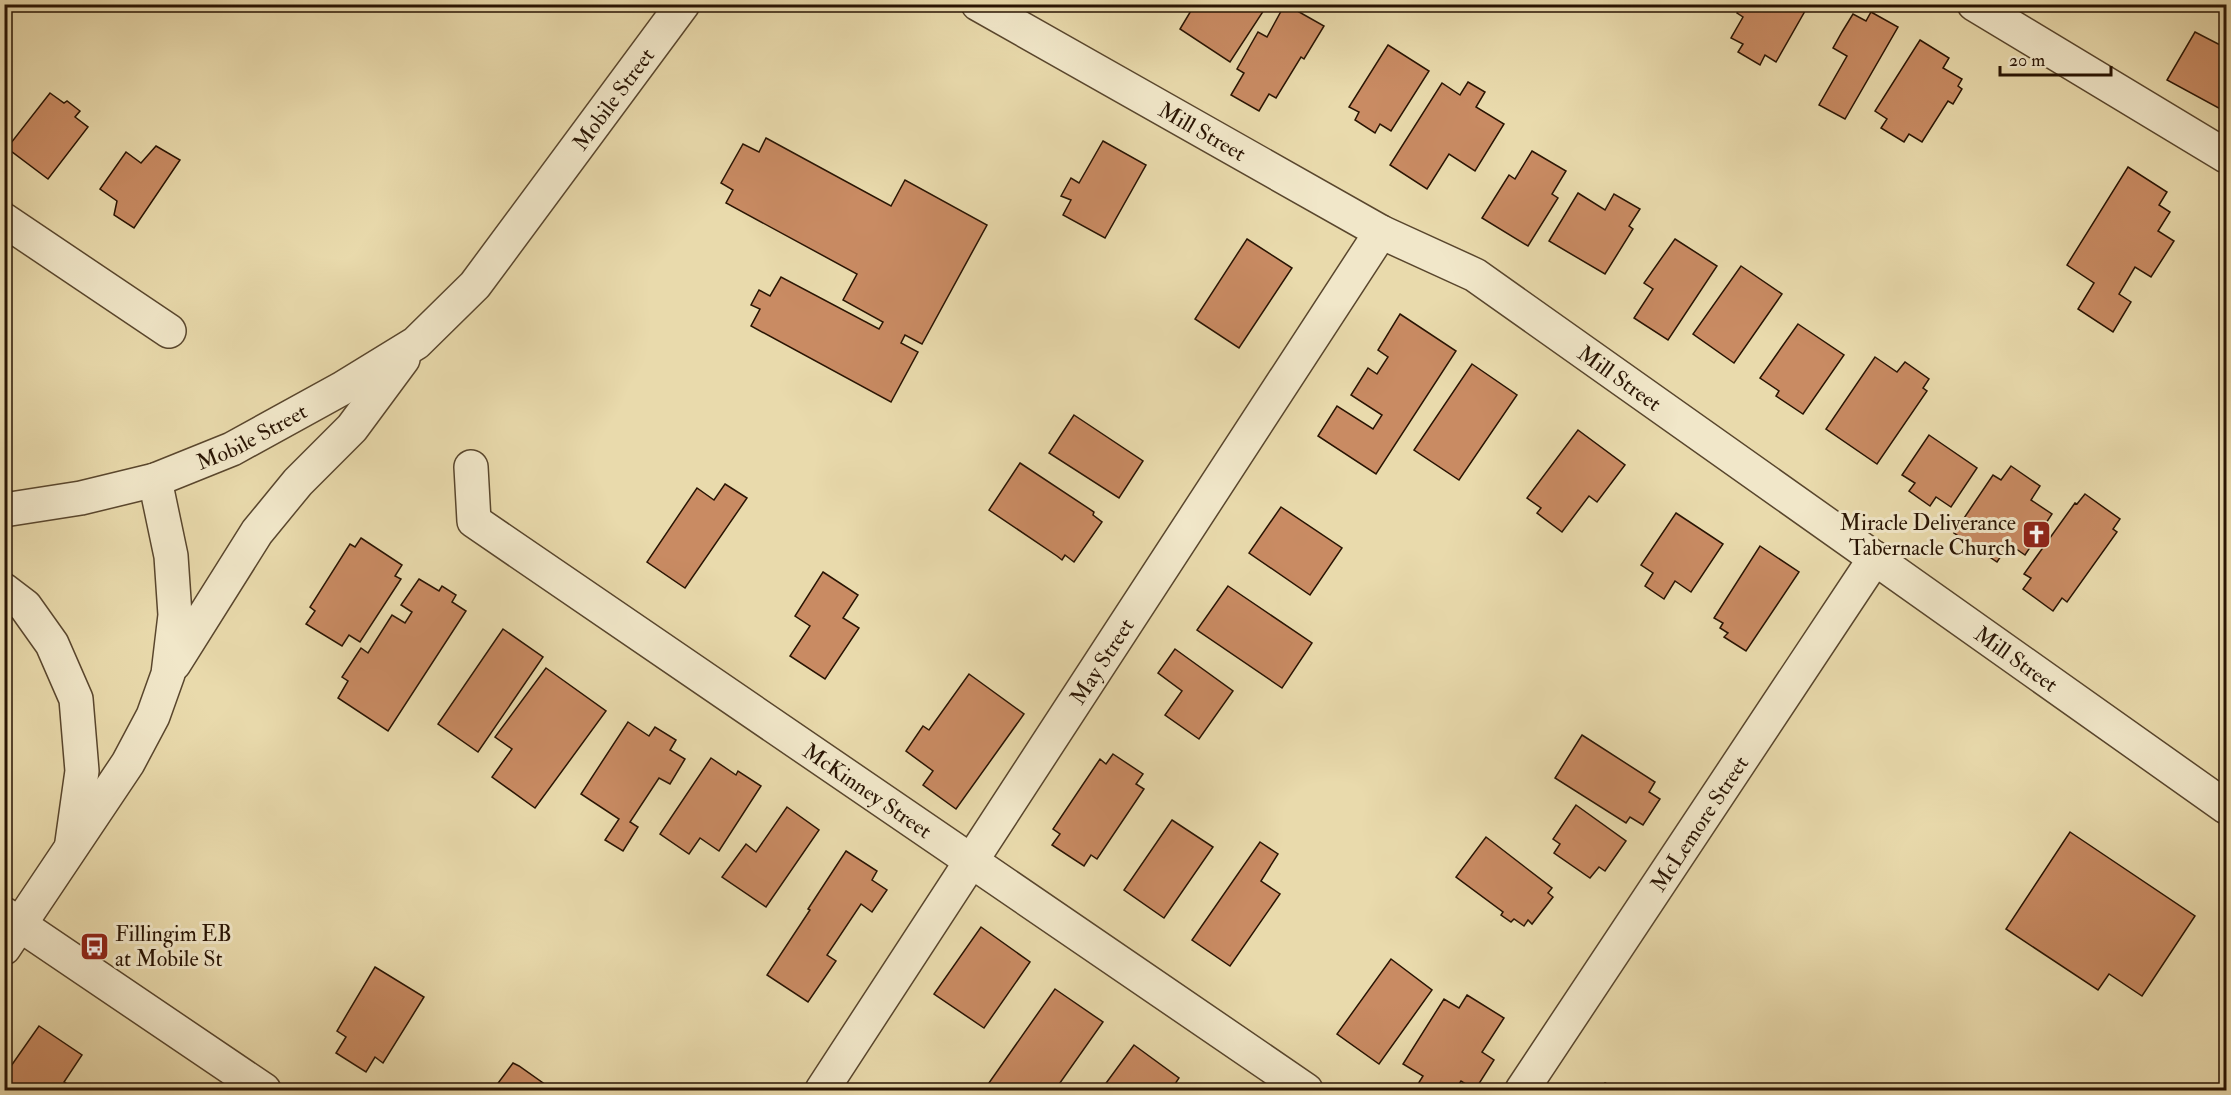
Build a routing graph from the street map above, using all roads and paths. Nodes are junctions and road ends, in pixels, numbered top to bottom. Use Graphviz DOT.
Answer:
graph roads {
  1 [pos="683,4"];
  2 [pos="978,4"];
  3 [pos="1974,4"];
  4 [pos="2226,156"];
  5 [pos="4,220"];
  6 [pos="1382,232"];
  7 [pos="169,331"];
  8 [pos="416,343"];
  9 [pos="471,467"];
  10 [pos="155,480"];
  11 [pos="4,510"];
  12 [pos="1875,558"];
  13 [pos="4,590"];
  14 [pos="168,674"];
  15 [pos="2226,807"];
  16 [pos="71,850"];
  17 [pos="972,862"];
  18 [pos="10,929"];
  19 [pos="264,1090"];
  20 [pos="822,1090"];
  21 [pos="1306,1090"];
  22 [pos="1522,1090"];
  1 -- 8 [label="street, Mobile Street"];
  2 -- 6 [label="street, Mill Street"];
  3 -- 4 [label="street"];
  5 -- 7 [label="street"];
  6 -- 12 [label="street, Mill Street"];
  6 -- 17 [label="street, May Street"];
  8 -- 10 [label="street, Mobile Street"];
  8 -- 14 [label="street"];
  9 -- 17 [label="street, McKinney Street"];
  10 -- 11 [label="street, Mobile Street"];
  10 -- 14 [label="street"];
  12 -- 15 [label="street, Mill Street"];
  12 -- 22 [label="street, McLemore Street"];
  13 -- 16 [label="street"];
  14 -- 16 [label="street"];
  16 -- 18 [label="street"];
  17 -- 20 [label="street, May Street"];
  17 -- 21 [label="street, McKinney Street"];
  18 -- 19 [label="street"];
}
